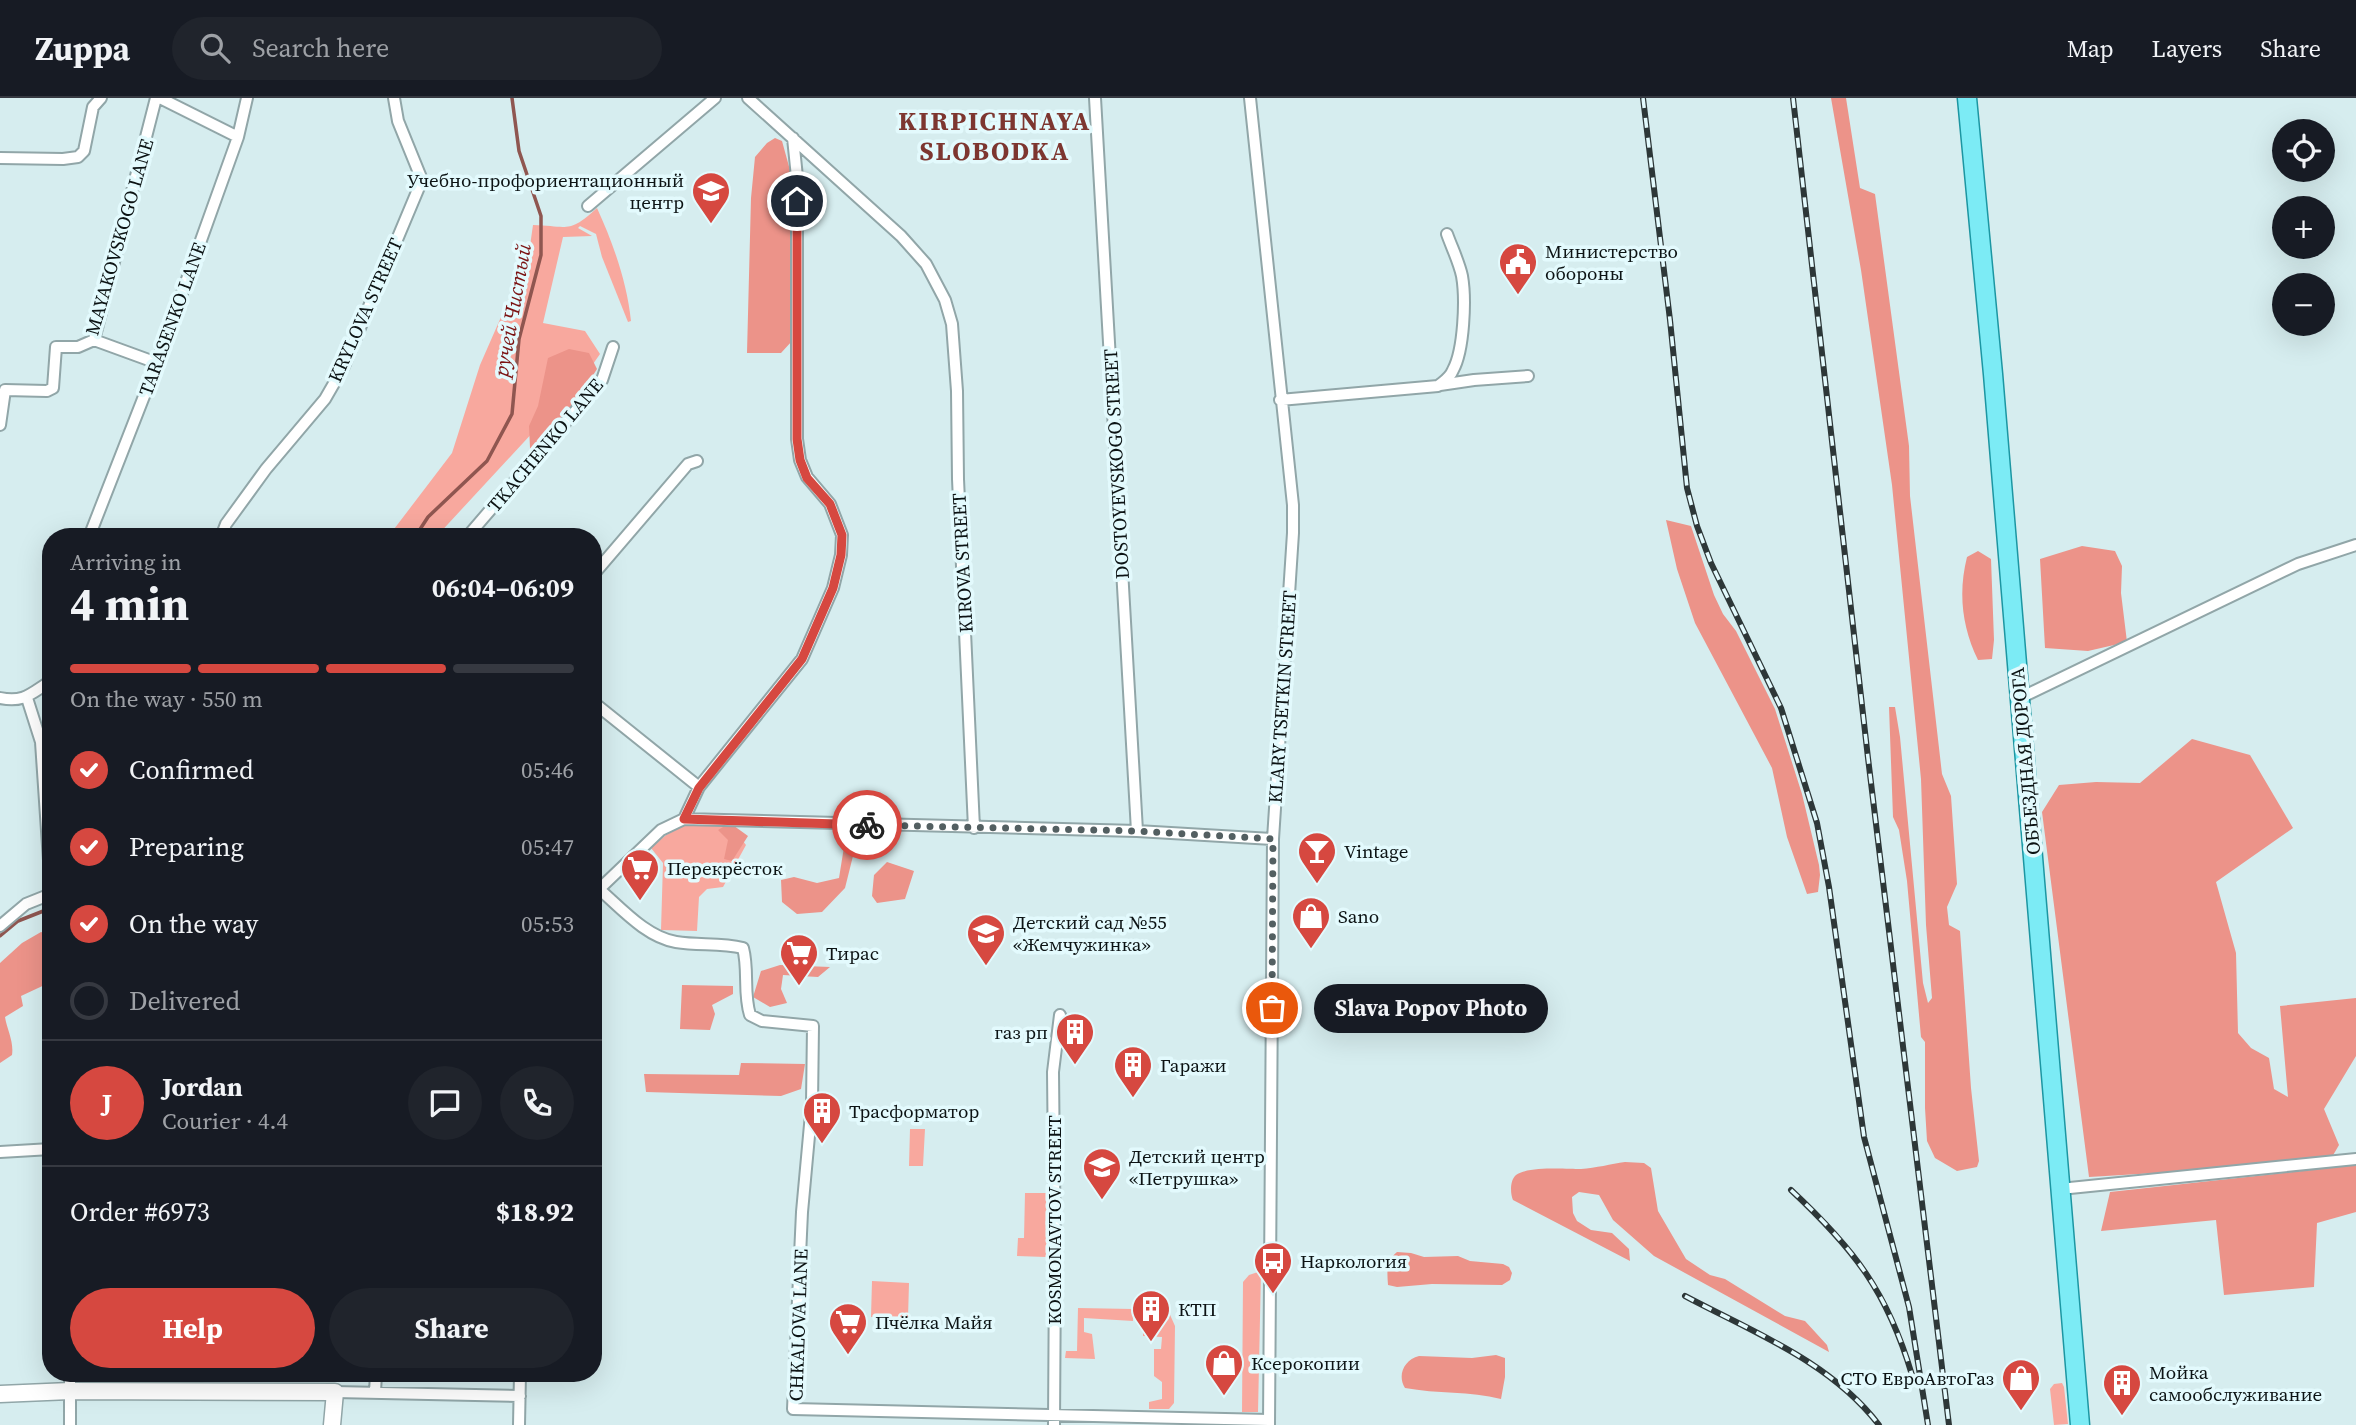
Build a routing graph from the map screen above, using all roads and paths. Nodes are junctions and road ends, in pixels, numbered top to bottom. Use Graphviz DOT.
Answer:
graph roads {
  1 [pos="101,98"];
  2 [pos="158,98"];
  3 [pos="247,98"];
  4 [pos="394,98"];
  5 [pos="715,98"];
  6 [pos="1095,98"];
  7 [pos="1250,98"];
  8 [pos="1967,98"];
  9 [pos="751,99"];
  10 [pos="238,137"];
  11 [pos="793,138"];
  12 [pos="0,158"];
  13 [pos="588,206"];
  14 [pos="1447,234"];
  15 [pos="94,340"];
  16 [pos="613,347"];
  17 [pos="157,363"];
  18 [pos="1528,376"];
  19 [pos="1438,386"];
  20 [pos="1280,400"];
  21 [pos="0,425"];
  22 [pos="696,461"];
  23 [pos="93,528"];
  24 [pos="224,528"];
  25 [pos="475,528"];
  26 [pos="2356,545"];
  27 [pos="602,564"];
  28 [pos="42,687"];
  29 [pos="0,698"];
  30 [pos="27,698"];
  31 [pos="2020,698"];
  32 [pos="602,709"];
  33 [pos="42,757"];
  34 [pos="699,788"];
  35 [pos="684,819"];
  36 [pos="974,828"];
  37 [pos="1137,831"];
  38 [pos="1273,839"];
  39 [pos="602,886"];
  40 [pos="42,896"];
  41 [pos="602,896"];
  42 [pos="0,926"];
  43 [pos="1060,1015"];
  44 [pos="42,1150"];
  45 [pos="0,1152"];
  46 [pos="2356,1159"];
  47 [pos="2060,1189"];
  48 [pos="70,1382"];
  49 [pos="375,1382"];
  50 [pos="520,1382"];
  51 [pos="70,1391"];
  52 [pos="335,1392"];
  53 [pos="374,1392"];
  54 [pos="0,1394"];
  55 [pos="520,1396"];
  56 [pos="1054,1420"];
  57 [pos="1269,1423"];
  58 [pos="70,1425"];
  59 [pos="332,1425"];
  60 [pos="519,1425"];
  61 [pos="2080,1425"];
  1 -- 12 [label="street"];
  2 -- 10 [label="street"];
  2 -- 15 [label="street, MAYAKOVSKOGO LANE"];
  3 -- 10 [label="street, TARASENKO LANE"];
  4 -- 24 [label="street, KRYLOVA STREET"];
  5 -- 13 [label="street"];
  6 -- 37 [label="street, DOSTOYEVSKOGO STREET"];
  7 -- 20 [label="street, KLARY TSETKIN STREET"];
  8 -- 31 [label="main road, ОБЪЕЗДНАЯ ДОРОГА"];
  9 -- 11 [label="street, KIROVA STREET"];
  10 -- 17 [label="street, TARASENKO LANE"];
  11 -- 34 [label="street"];
  11 -- 36 [label="street, KIROVA STREET"];
  14 -- 19 [label="street"];
  15 -- 17 [label="street"];
  15 -- 21 [label="street, MAYAKOVSKOGO LANE"];
  16 -- 25 [label="street, TKACHENKO LANE"];
  17 -- 23 [label="street, TARASENKO LANE"];
  18 -- 19 [label="street"];
  19 -- 20 [label="street"];
  20 -- 38 [label="street, KLARY TSETKIN STREET"];
  22 -- 27 [label="street"];
  26 -- 31 [label="street"];
  28 -- 30 [label="street"];
  29 -- 30 [label="street"];
  30 -- 33 [label="street"];
  31 -- 47 [label="main road, ОБЪЕЗДНАЯ ДОРОГА"];
  32 -- 34 [label="street"];
  34 -- 35 [label="street"];
  35 -- 36 [label="street"];
  35 -- 39 [label="street"];
  36 -- 37 [label="street"];
  37 -- 38 [label="street"];
  38 -- 57 [label="street, KLARY TSETKIN STREET"];
  40 -- 42 [label="street"];
  41 -- 56 [label="street, CHKALOVA LANE"];
  43 -- 56 [label="street, KOSMONAVTOV STREET"];
  44 -- 45 [label="street"];
  46 -- 47 [label="street"];
  47 -- 61 [label="main road, ОБЪЕЗДНАЯ ДОРОГА"];
  48 -- 51 [label="street"];
  49 -- 53 [label="street"];
  50 -- 55 [label="street"];
  51 -- 52 [label="street"];
  51 -- 54 [label="street"];
  51 -- 58 [label="street"];
  52 -- 53 [label="street"];
  52 -- 59 [label="street"];
  53 -- 55 [label="street"];
  55 -- 60 [label="street"];
  56 -- 57 [label="street, CHKALOVA LANE"];
}
